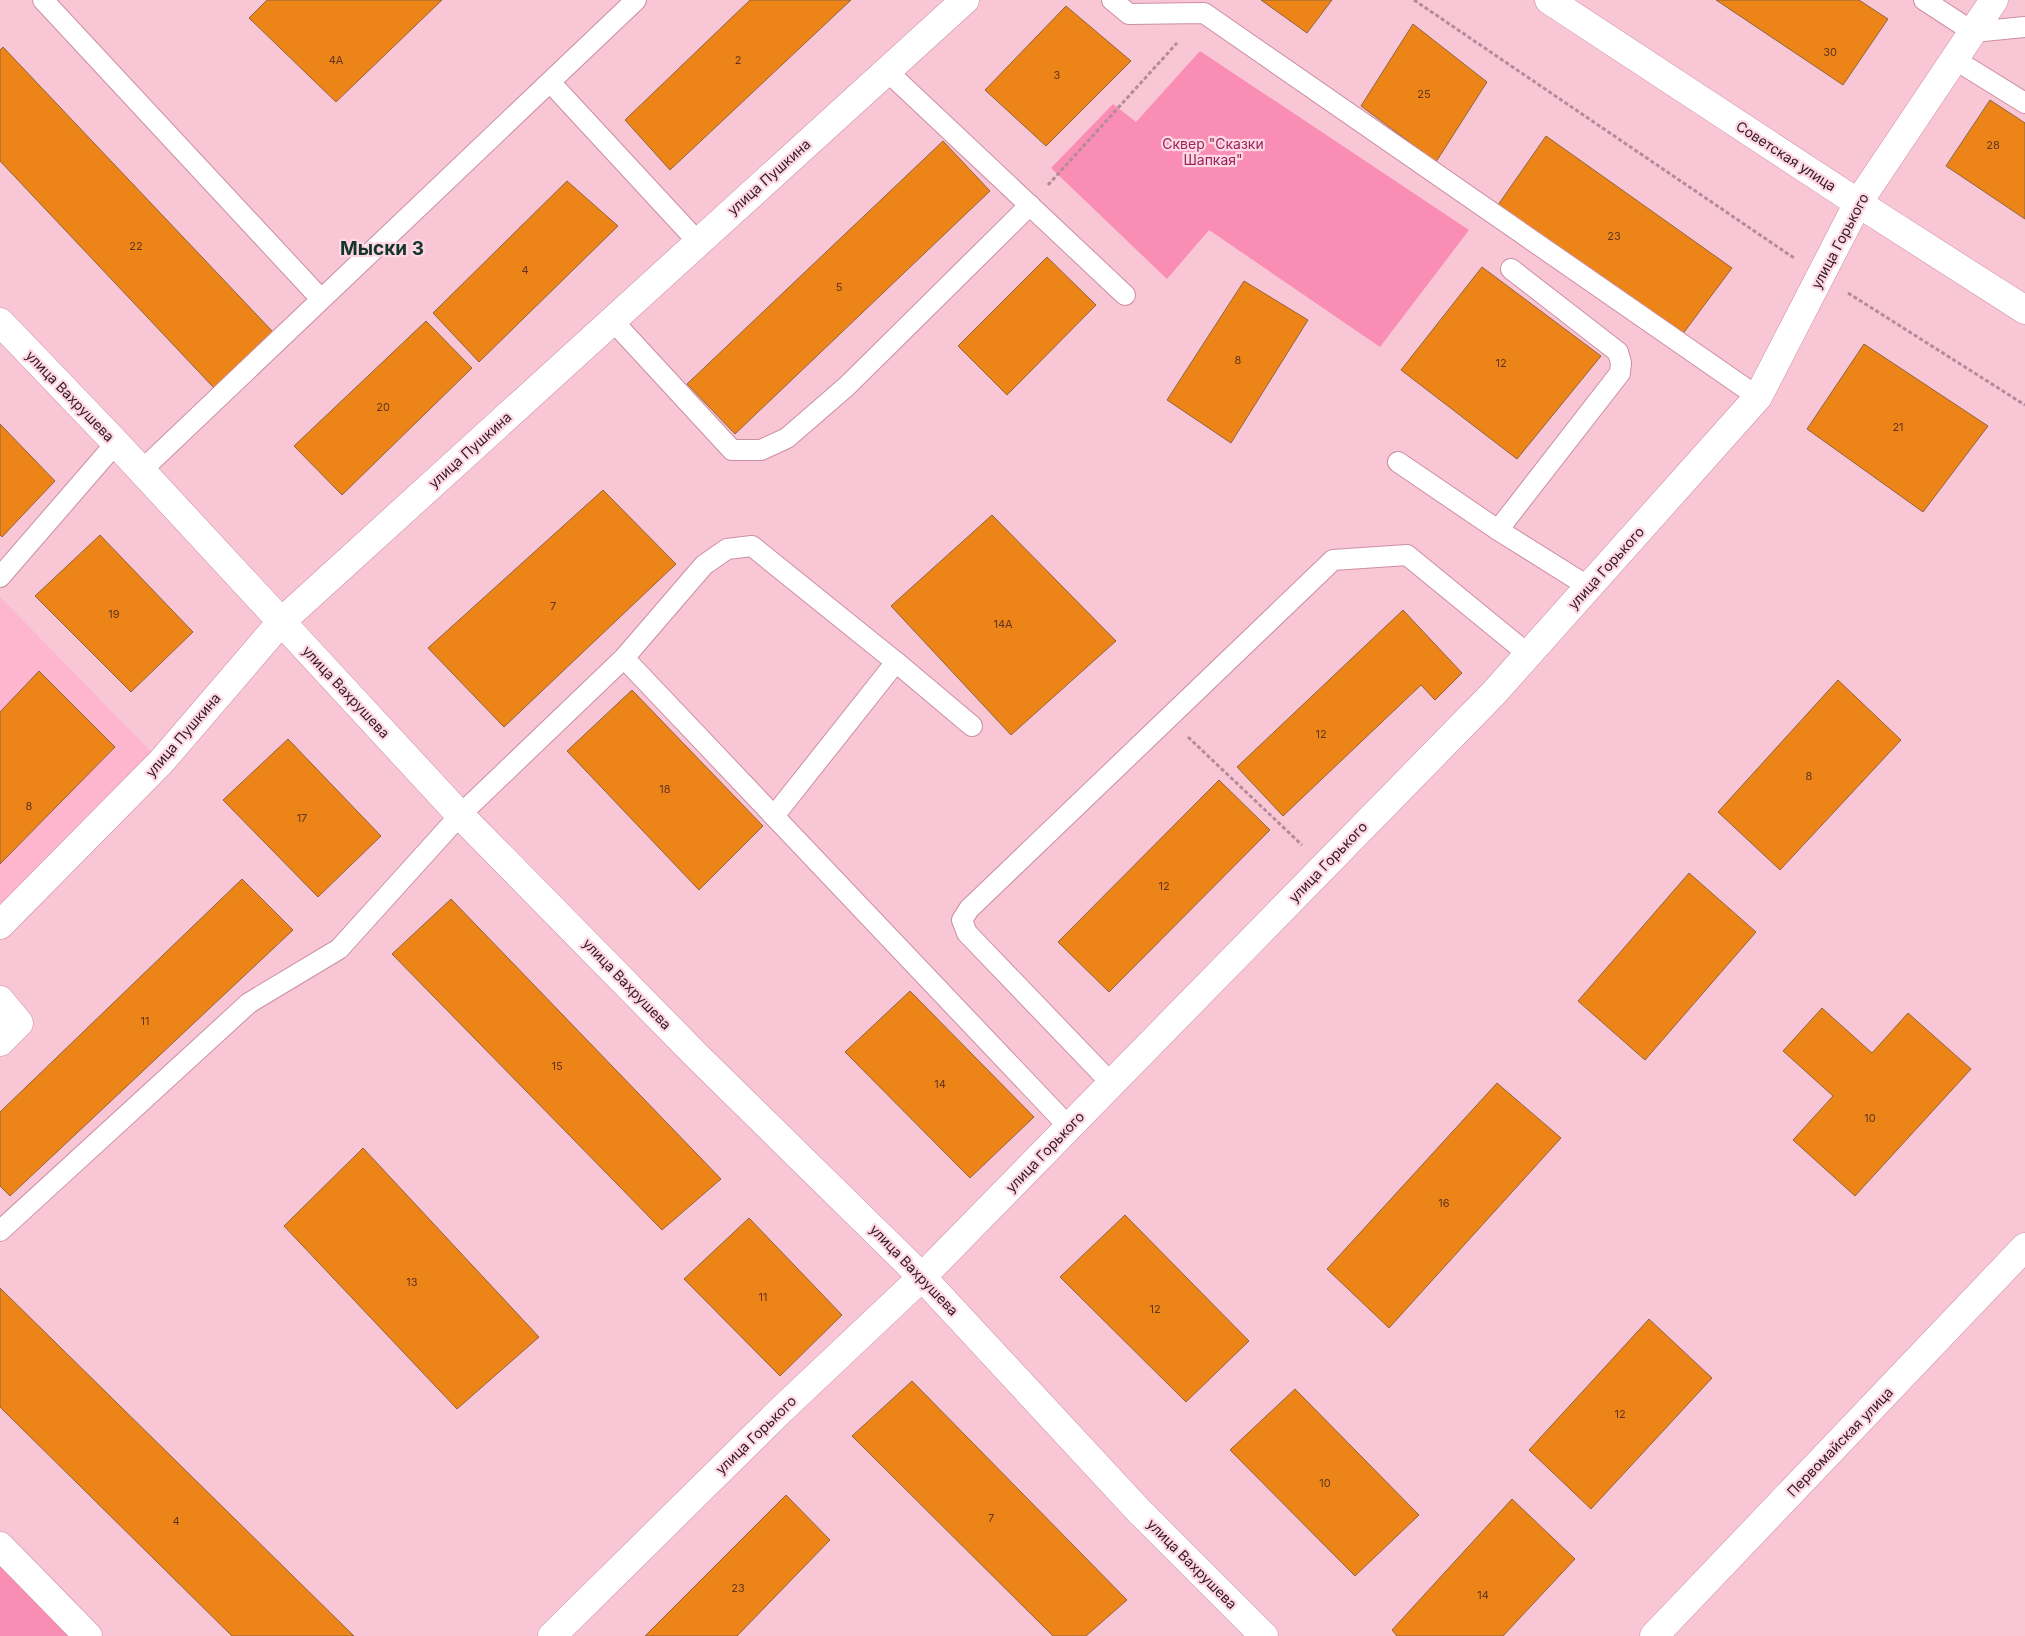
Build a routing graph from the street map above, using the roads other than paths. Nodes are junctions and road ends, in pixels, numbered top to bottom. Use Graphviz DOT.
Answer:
graph roads {
  1 [pos="44,0"];
  2 [pos="636,0"];
  3 [pos="965,0"];
  4 [pos="1112,0"];
  5 [pos="1549,0"];
  6 [pos="1924,0"];
  7 [pos="1994,0"];
  8 [pos="2025,27"];
  9 [pos="1972,32"];
  10 [pos="1954,59"];
  11 [pos="886,71"];
  12 [pos="550,82"];
  13 [pos="2025,103"];
  14 [pos="1858,203"];
  15 [pos="1030,205"];
  16 [pos="698,242"];
  17 [pos="1511,269"];
  18 [pos="1126,295"];
  19 [pos="321,300"];
  20 [pos="2025,310"];
  21 [pos="612,320"];
  22 [pos="0,322"];
  23 [pos="1758,397"];
  24 [pos="116,443"];
  25 [pos="1398,462"];
  26 [pos="141,471"];
  27 [pos="1498,530"];
  28 [pos="0,577"];
  29 [pos="1589,587"];
  30 [pos="281,622"];
  31 [pos="1528,654"];
  32 [pos="624,658"];
  33 [pos="896,662"];
  34 [pos="972,726"];
  35 [pos="460,815"];
  36 [pos="774,816"];
  37 [pos="0,925"];
  38 [pos="0,1000"];
  39 [pos="0,1042"];
  40 [pos="1111,1083"];
  41 [pos="1069,1127"];
  42 [pos="0,1231"];
  43 [pos="2025,1248"];
  44 [pos="922,1277"];
  45 [pos="0,1546"];
  46 [pos="88,1636"];
  47 [pos="552,1636"];
  48 [pos="1264,1636"];
  49 [pos="1654,1636"];
  1 -- 19 [label="lane"];
  2 -- 12 [label="lane"];
  3 -- 11 [label="street, улица Пушкина"];
  4 -- 23 [label="lane"];
  5 -- 14 [label="street, Советская улица"];
  6 -- 9 [label="lane"];
  7 -- 9 [label="street, улица Горького"];
  8 -- 9 [label="lane"];
  9 -- 10 [label="street, улица Горького"];
  10 -- 13 [label="lane"];
  10 -- 14 [label="street, улица Горького"];
  11 -- 15 [label="lane"];
  11 -- 16 [label="street, улица Пушкина"];
  12 -- 16 [label="lane"];
  12 -- 19 [label="lane"];
  14 -- 20 [label="street, Советская улица"];
  14 -- 23 [label="street, улица Горького"];
  15 -- 18 [label="lane"];
  15 -- 21 [label="lane"];
  16 -- 21 [label="street, улица Пушкина"];
  17 -- 27 [label="lane"];
  19 -- 26 [label="lane"];
  21 -- 30 [label="street, улица Пушкина"];
  22 -- 24 [label="street, улица Вахрушева"];
  23 -- 29 [label="street, улица Горького"];
  24 -- 26 [label="street, улица Вахрушева"];
  24 -- 28 [label="lane"];
  25 -- 27 [label="lane"];
  26 -- 30 [label="street, улица Вахрушева"];
  27 -- 29 [label="lane"];
  29 -- 31 [label="street, улица Горького"];
  30 -- 35 [label="street, улица Вахрушева"];
  30 -- 37 [label="street, улица Пушкина"];
  31 -- 40 [label="street, улица Горького"];
  31 -- 40 [label="lane"];
  32 -- 33 [label="lane"];
  32 -- 35 [label="lane"];
  32 -- 36 [label="lane"];
  33 -- 34 [label="lane"];
  33 -- 36 [label="lane"];
  35 -- 42 [label="lane"];
  35 -- 44 [label="street, улица Вахрушева"];
  36 -- 41 [label="lane"];
  38 -- 39 [label="street"];
  40 -- 41 [label="street, улица Горького"];
  41 -- 44 [label="street, улица Горького"];
  43 -- 49 [label="street, Первомайская улица"];
  44 -- 47 [label="street, улица Горького"];
  44 -- 48 [label="street, улица Вахрушева"];
  45 -- 46 [label="street"];
}
